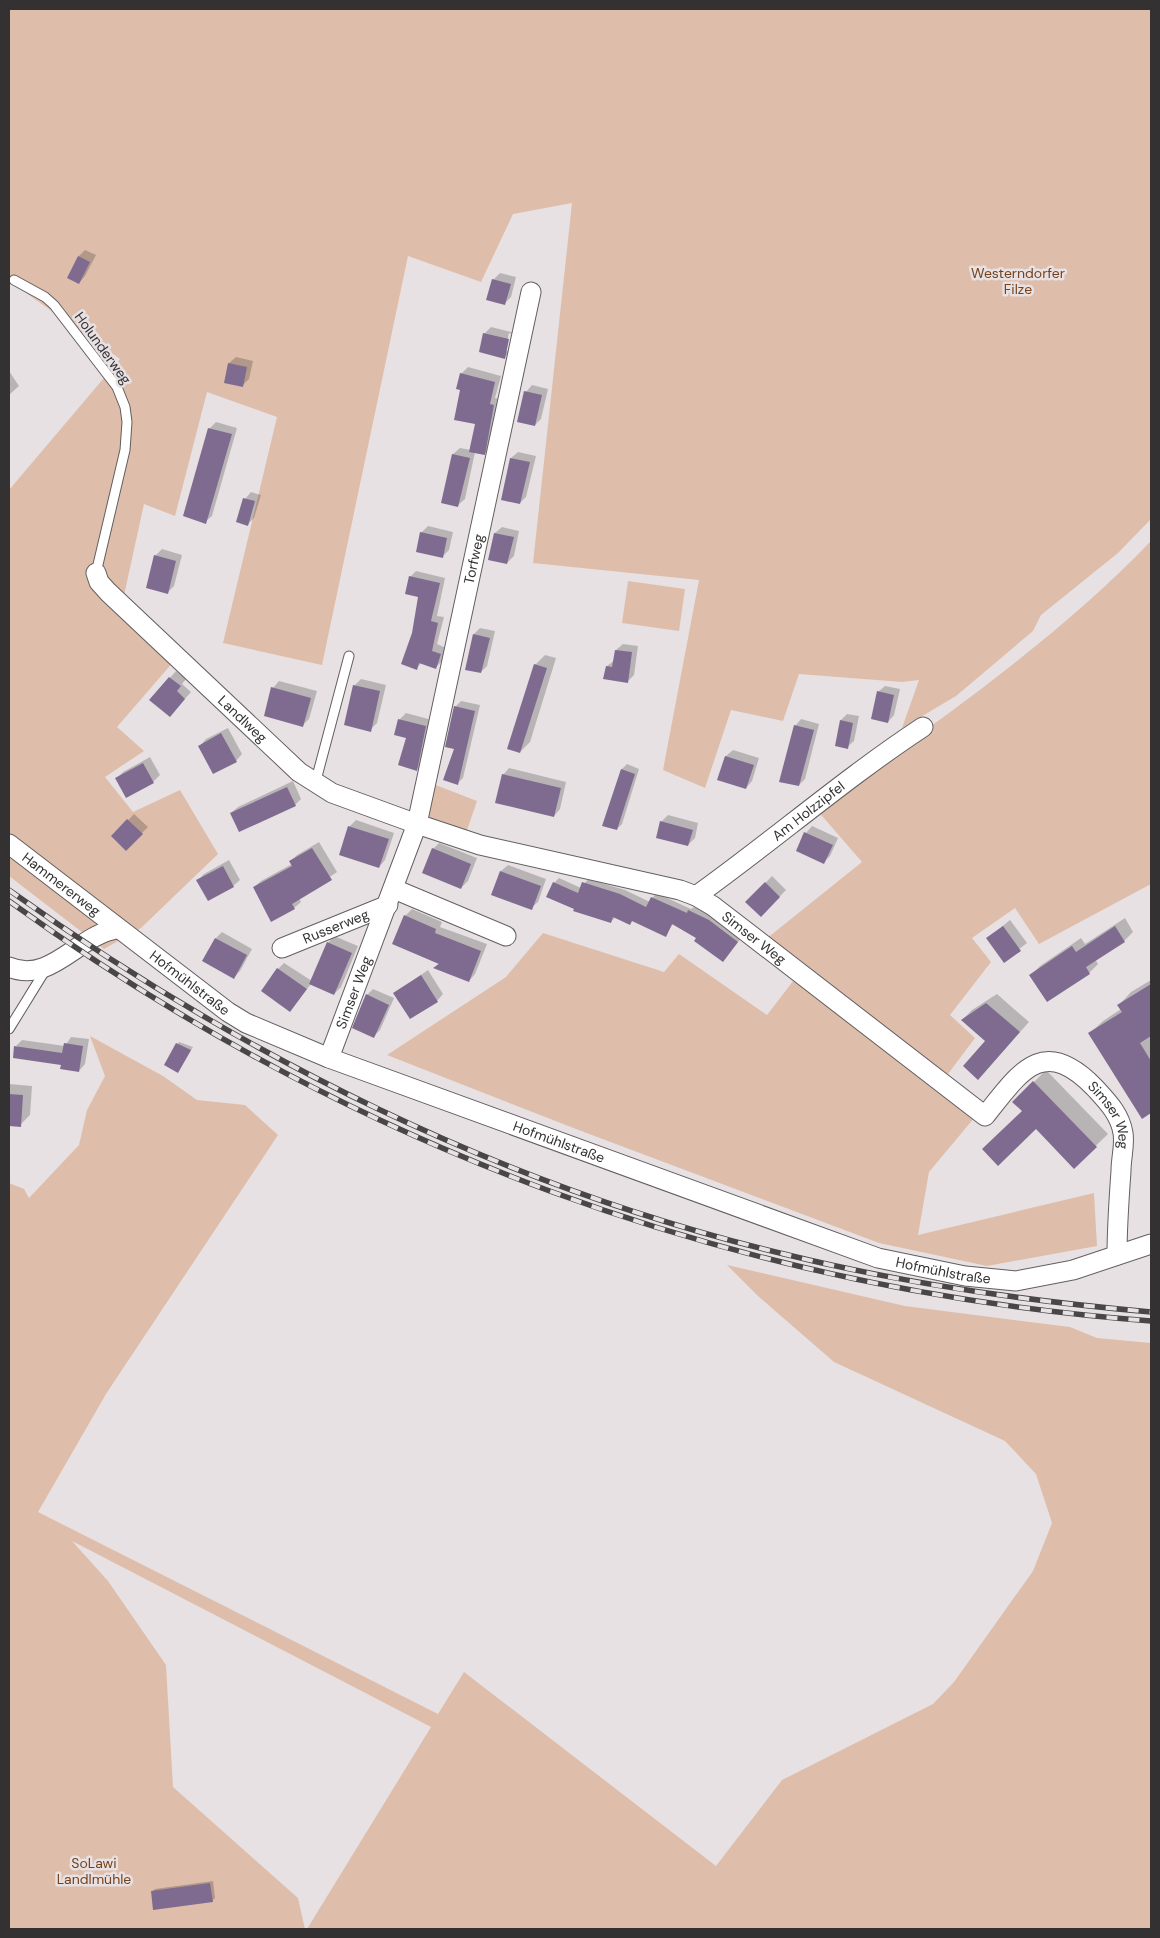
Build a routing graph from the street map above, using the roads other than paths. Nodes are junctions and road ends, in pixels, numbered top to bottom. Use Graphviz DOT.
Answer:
graph roads {
  1 [pos="14,280"];
  2 [pos="532,292"];
  3 [pos="96,573"];
  4 [pos="348,656"];
  5 [pos="923,727"];
  6 [pos="315,784"];
  7 [pos="417,824"];
  8 [pos="9,844"];
  9 [pos="696,896"];
  10 [pos="391,897"];
  11 [pos="114,925"];
  12 [pos="506,936"];
  13 [pos="282,948"];
  14 [pos="48,966"];
  15 [pos="9,968"];
  16 [pos="9,1029"];
  17 [pos="328,1058"];
  18 [pos="1151,1244"];
  19 [pos="1117,1255"];
  1 -- 3 [label="lane, Holunderweg"];
  2 -- 7 [label="street, Torfweg"];
  3 -- 6 [label="street, Landlweg"];
  4 -- 6 [label="lane"];
  5 -- 9 [label="street, Am Holzzipfel"];
  6 -- 7 [label="street, Landlweg"];
  7 -- 9 [label="street, Simser Weg"];
  7 -- 10 [label="street, Simser Weg"];
  8 -- 11 [label="street, Hammererweg"];
  9 -- 19 [label="street, Simser Weg"];
  10 -- 12 [label="street"];
  10 -- 13 [label="street, Russerweg"];
  10 -- 17 [label="street, Simser Weg"];
  11 -- 14 [label="street"];
  11 -- 17 [label="street, Hofmühlstraße"];
  14 -- 15 [label="street"];
  14 -- 16 [label="lane"];
  17 -- 19 [label="street, Hofmühlstraße"];
  18 -- 19 [label="street, Hofmühlstraße"];
}
